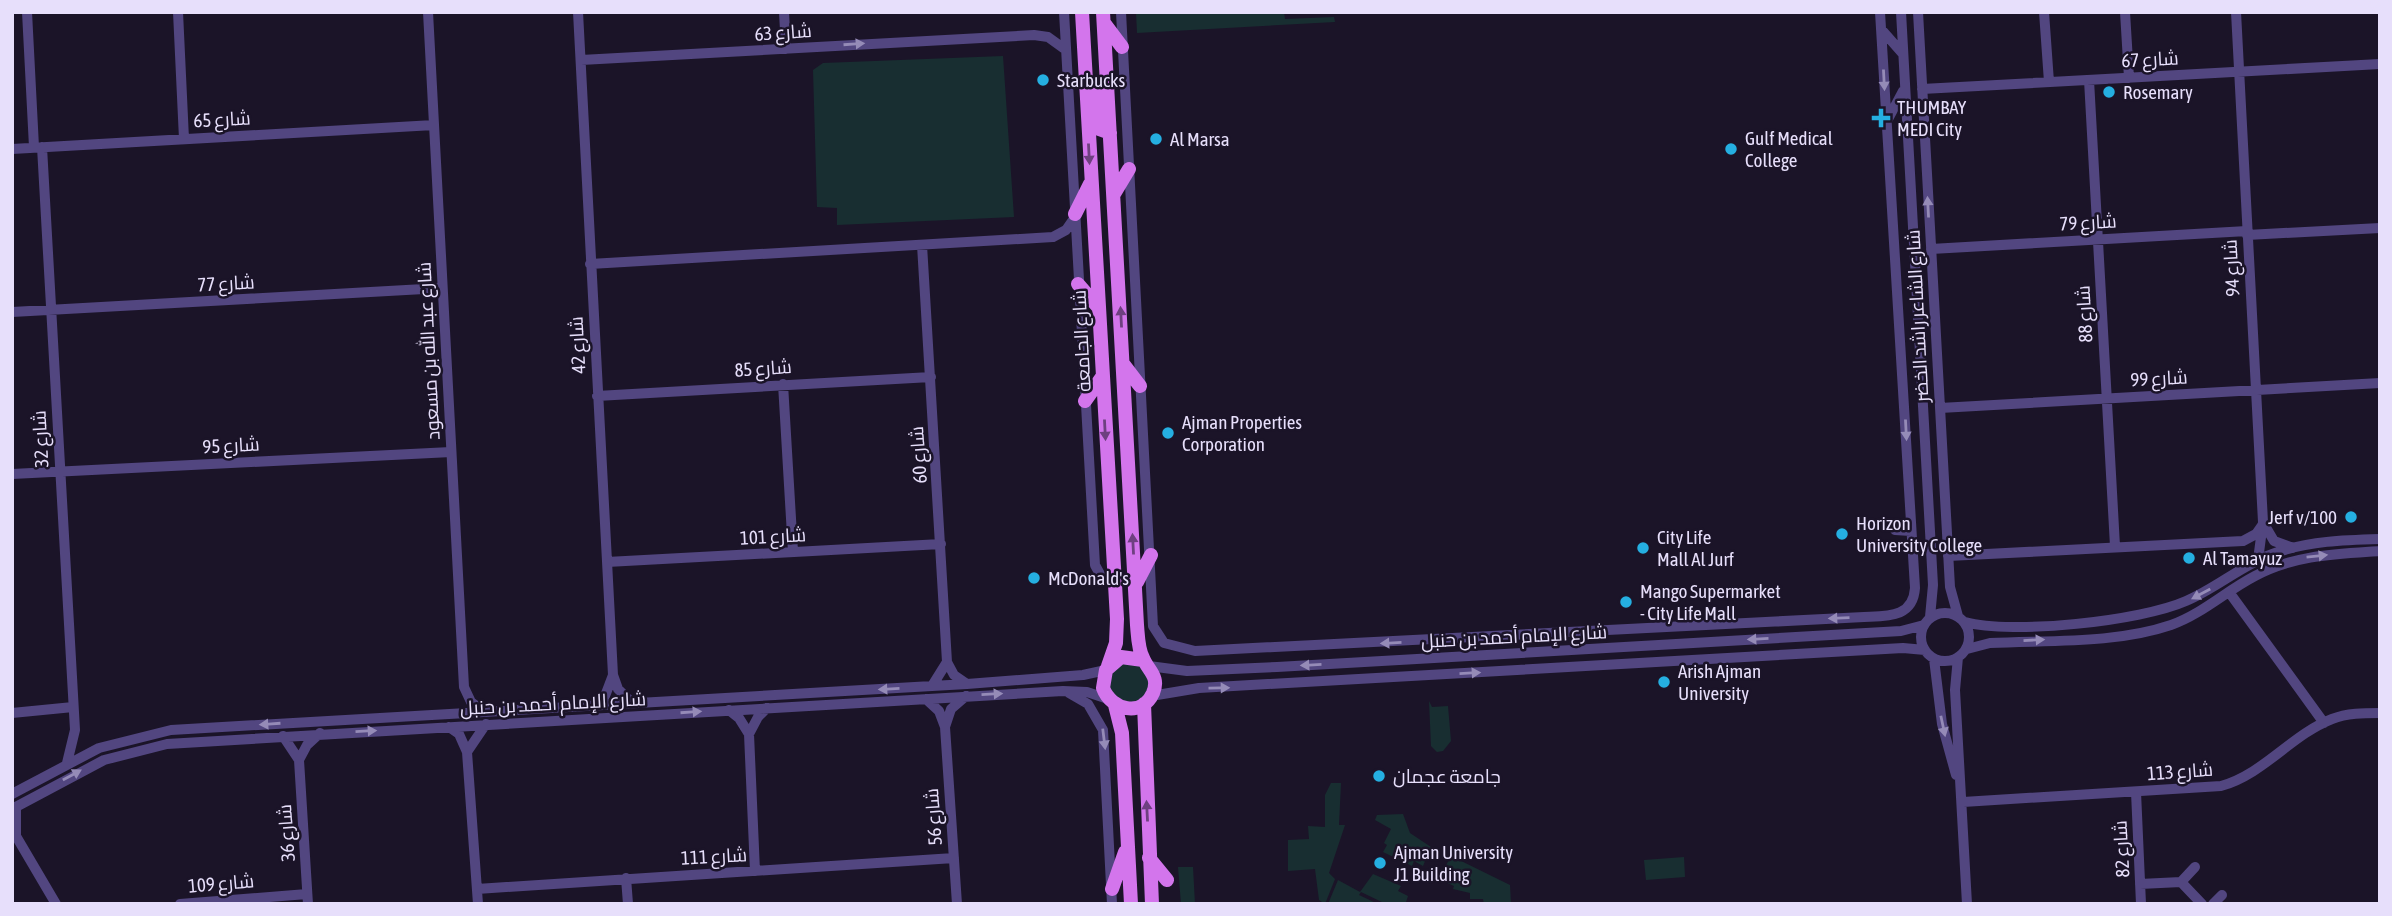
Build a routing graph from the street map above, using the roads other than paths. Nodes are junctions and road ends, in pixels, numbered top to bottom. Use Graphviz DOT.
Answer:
graph roads {
  1 [pos="27,12"];
  2 [pos="178,12"];
  3 [pos="428,12"];
  4 [pos="578,12"];
  5 [pos="784,12"];
  6 [pos="1064,12"];
  7 [pos="1083,12"];
  8 [pos="1121,12"];
  9 [pos="1880,12"];
  10 [pos="1901,12"];
  11 [pos="1918,12"];
  12 [pos="2044,12"];
  13 [pos="2125,12"];
  14 [pos="2236,12"];
  15 [pos="1103,17"];
  16 [pos="1881,29"];
  17 [pos="1122,47"];
  18 [pos="786,49"];
  19 [pos="1066,50"];
  20 [pos="1903,54"];
  21 [pos="581,60"];
  22 [pos="2380,64"];
  23 [pos="1085,66"];
  24 [pos="2239,72"];
  25 [pos="2129,78"];
  26 [pos="2089,80"];
  27 [pos="2049,82"];
  28 [pos="1904,88"];
  29 [pos="1922,89"];
  30 [pos="1886,123"];
  31 [pos="433,125"];
  32 [pos="1110,133"];
  33 [pos="184,139"];
  34 [pos="38,147"];
  35 [pos="12,149"];
  36 [pos="1129,169"];
  37 [pos="1091,182"];
  38 [pos="1891,189"];
  39 [pos="1114,194"];
  40 [pos="1075,215"];
  41 [pos="1912,220"];
  42 [pos="2380,228"];
  43 [pos="2247,233"];
  44 [pos="1053,237"];
  45 [pos="2098,239"];
  46 [pos="922,245"];
  47 [pos="1931,249"];
  48 [pos="1076,251"];
  49 [pos="1914,263"];
  50 [pos="590,264"];
  51 [pos="1079,284"];
  52 [pos="442,288"];
  53 [pos="1899,301"];
  54 [pos="1098,307"];
  55 [pos="51,310"];
  56 [pos="12,312"];
  57 [pos="1124,365"];
  58 [pos="931,377"];
  59 [pos="1102,377"];
  60 [pos="2380,383"];
  61 [pos="783,384"];
  62 [pos="1140,386"];
  63 [pos="2256,391"];
  64 [pos="597,396"];
  65 [pos="2106,398"];
  66 [pos="1085,401"];
  67 [pos="1940,408"];
  68 [pos="451,452"];
  69 [pos="60,472"];
  70 [pos="12,474"];
  71 [pos="2263,522"];
  72 [pos="1895,530"];
  73 [pos="1911,534"];
  74 [pos="2380,539"];
  75 [pos="2243,541"];
  76 [pos="942,544"];
  77 [pos="2115,546"];
  78 [pos="2293,548"];
  79 [pos="2380,551"];
  80 [pos="793,552"];
  81 [pos="2259,554"];
  82 [pos="1151,555"];
  83 [pos="1948,556"];
  84 [pos="1931,558"];
  85 [pos="607,562"];
  86 [pos="1114,584"];
  87 [pos="1135,586"];
  88 [pos="2229,593"];
  89 [pos="1864,617"];
  90 [pos="1962,619"];
  91 [pos="1770,621"];
  92 [pos="1927,621"];
  93 [pos="1887,632"];
  94 [pos="1577,633"];
  95 [pos="1473,637"];
  96 [pos="1787,638"];
  97 [pos="1286,648"];
  98 [pos="1558,650"];
  99 [pos="1925,650"];
  100 [pos="1195,651"];
  101 [pos="1963,653"];
  102 [pos="1487,656"];
  103 [pos="1934,659"];
  104 [pos="947,662"];
  105 [pos="1146,663"];
  106 [pos="1277,667"];
  107 [pos="1107,668"];
  108 [pos="1217,670"];
  109 [pos="613,676"];
  110 [pos="932,686"];
  111 [pos="464,687"];
  112 [pos="966,690"];
  113 [pos="1063,691"];
  114 [pos="926,699"];
  115 [pos="1147,700"];
  116 [pos="1112,702"];
  117 [pos="632,703"];
  118 [pos="594,706"];
  119 [pos="767,708"];
  120 [pos="729,710"];
  121 [pos="74,711"];
  122 [pos="483,711"];
  123 [pos="12,713"];
  124 [pos="449,713"];
  125 [pos="2380,713"];
  126 [pos="2324,723"];
  127 [pos="486,724"];
  128 [pos="449,727"];
  129 [pos="945,727"];
  130 [pos="75,730"];
  131 [pos="320,733"];
  132 [pos="750,734"];
  133 [pos="283,736"];
  134 [pos="99,748"];
  135 [pos="467,751"];
  136 [pos="299,760"];
  137 [pos="67,763"];
  138 [pos="2136,792"];
  139 [pos="12,794"];
  140 [pos="1963,802"];
  141 [pos="14,808"];
  142 [pos="15,839"];
  143 [pos="1127,844"];
  144 [pos="954,858"];
  145 [pos="1149,858"];
  146 [pos="2195,867"];
  147 [pos="755,871"];
  148 [pos="626,878"];
  149 [pos="1167,880"];
  150 [pos="2181,882"];
  151 [pos="2140,884"];
  152 [pos="477,889"];
  153 [pos="2222,895"];
  154 [pos="1112,896"];
  155 [pos="308,899"];
  156 [pos="56,904"];
  157 [pos="180,904"];
  158 [pos="478,904"];
  159 [pos="628,904"];
  160 [pos="957,904"];
  161 [pos="1131,904"];
  162 [pos="1152,904"];
  163 [pos="1967,904"];
  164 [pos="2141,904"];
  165 [pos="2202,904"];
  166 [pos="2213,904"];
  1 -- 34 [label="street, شارع 32"];
  2 -- 33 [label="street"];
  3 -- 31 [label="street, شارع عبد الله بن مسعود"];
  4 -- 21 [label="street, شارع 42"];
  5 -- 18 [label="street"];
  6 -- 19 [label="street"];
  7 -- 23 [label="main road, شارع الجامعة"];
  8 -- 17 [label="street"];
  9 -- 16 [label="street"];
  10 -- 20 [label="street, شارع الشاعر راشد الخضر"];
  11 -- 29 [label="street, شارع الشاعر راشد الخضر"];
  12 -- 27 [label="street"];
  13 -- 25 [label="street"];
  14 -- 24 [label="street, شارع 94"];
  15 -- 17 [label="main road"];
  15 -- 32 [label="main road"];
  16 -- 20 [label="street"];
  16 -- 30 [label="street, one-way"];
  17 -- 36 [label="street"];
  18 -- 19 [label="street, شارع 63, one-way"];
  18 -- 21 [label="street, شارع 63"];
  19 -- 40 [label="street"];
  20 -- 28 [label="street, شارع الشاعر راشد الخضر"];
  21 -- 50 [label="street, شارع 42"];
  22 -- 24 [label="street, شارع 67"];
  23 -- 32 [label="main road"];
  23 -- 37 [label="main road, شارع الجامعة, one-way"];
  24 -- 25 [label="street, شارع 67"];
  24 -- 43 [label="street, شارع 94"];
  25 -- 26 [label="street, شارع 67"];
  26 -- 27 [label="street, شارع 67"];
  26 -- 45 [label="street, شارع 88"];
  27 -- 29 [label="street, شارع 67"];
  28 -- 30 [label="street"];
  28 -- 41 [label="street, شارع الشاعر راشد الخضر"];
  47 -- 29 [label="street, شارع الشاعر راشد الخضر, one-way"];
  30 -- 38 [label="street"];
  31 -- 33 [label="street, شارع 65"];
  31 -- 52 [label="street, شارع عبد الله بن مسعود"];
  32 -- 39 [label="main road"];
  33 -- 34 [label="street, شارع 65"];
  34 -- 35 [label="street, شارع 65"];
  34 -- 55 [label="street, شارع 32"];
  36 -- 39 [label="main road"];
  36 -- 62 [label="street"];
  37 -- 40 [label="main road"];
  37 -- 54 [label="main road, شارع الجامعة"];
  38 -- 41 [label="street"];
  38 -- 53 [label="street"];
  57 -- 39 [label="main road, one-way"];
  40 -- 44 [label="street"];
  40 -- 48 [label="street"];
  41 -- 49 [label="street, شارع الشاعر راشد الخضر"];
  42 -- 43 [label="street, شارع 79"];
  43 -- 45 [label="street, شارع 79"];
  43 -- 63 [label="street, شارع 94"];
  44 -- 46 [label="street"];
  44 -- 48 [label="street"];
  45 -- 47 [label="street, شارع 79"];
  45 -- 65 [label="street, شارع 88"];
  46 -- 50 [label="street"];
  46 -- 58 [label="street, شارع 60"];
  47 -- 67 [label="street, شارع الشاعر راشد الخضر"];
  48 -- 51 [label="street"];
  49 -- 53 [label="street"];
  49 -- 84 [label="street, شارع الشاعر راشد الخضر"];
  50 -- 64 [label="street, شارع 42"];
  51 -- 54 [label="main road"];
  51 -- 66 [label="street"];
  52 -- 55 [label="street, شارع 77"];
  52 -- 68 [label="street, شارع عبد الله بن مسعود"];
  53 -- 73 [label="street, one-way"];
  54 -- 59 [label="main road, شارع الجامعة"];
  55 -- 56 [label="street, شارع 77"];
  55 -- 69 [label="street, شارع 32"];
  57 -- 62 [label="main road"];
  87 -- 57 [label="main road, one-way"];
  58 -- 61 [label="street, شارع 85"];
  58 -- 76 [label="street, شارع 60"];
  59 -- 66 [label="main road"];
  59 -- 86 [label="main road, شارع الجامعة, one-way"];
  60 -- 63 [label="street, شارع 99"];
  61 -- 64 [label="street, شارع 85"];
  61 -- 80 [label="street"];
  62 -- 82 [label="street"];
  63 -- 65 [label="street, شارع 99"];
  63 -- 71 [label="street, شارع 94"];
  64 -- 85 [label="street, شارع 42"];
  65 -- 67 [label="street, شارع 99"];
  65 -- 77 [label="street, شارع 88"];
  66 -- 86 [label="street"];
  67 -- 83 [label="street, شارع الشاعر راشد الخضر"];
  68 -- 69 [label="street, شارع 95"];
  68 -- 111 [label="street, شارع عبد الله بن مسعود"];
  69 -- 70 [label="street, شارع 95"];
  69 -- 121 [label="street, شارع 32"];
  71 -- 75 [label="street"];
  71 -- 78 [label="street"];
  71 -- 81 [label="street, شارع 94"];
  72 -- 73 [label="street"];
  73 -- 84 [label="street"];
  73 -- 89 [label="street"];
  74 -- 78 [label="street"];
  75 -- 77 [label="street"];
  75 -- 81 [label="street"];
  76 -- 80 [label="street, شارع 101"];
  76 -- 104 [label="street, شارع 60"];
  77 -- 83 [label="street"];
  78 -- 81 [label="street"];
  88 -- 79 [label="street, one-way"];
  80 -- 85 [label="street, شارع 101"];
  81 -- 90 [label="street, one-way"];
  82 -- 87 [label="main road"];
  82 -- 100 [label="street"];
  83 -- 90 [label="street, شارع الشاعر راشد الخضر"];
  84 -- 92 [label="street, شارع الشاعر راشد الخضر"];
  85 -- 109 [label="street, شارع 42"];
  86 -- 107 [label="main road, شارع الجامعة"];
  87 -- 105 [label="main road"];
  101 -- 88 [label="street, one-way"];
  88 -- 126 [label="street"];
  89 -- 91 [label="street, one-way"];
  89 -- 93 [label="street"];
  90 -- 92 [label="street"];
  90 -- 101 [label="street"];
  91 -- 94 [label="street"];
  91 -- 96 [label="street"];
  92 -- 93 [label="street, شارع الإمام أحمد بن حنبل"];
  92 -- 99 [label="street"];
  93 -- 96 [label="street, شارع الإمام أحمد بن حنبل"];
  94 -- 95 [label="street"];
  94 -- 98 [label="street"];
  95 -- 97 [label="street, one-way"];
  95 -- 102 [label="street"];
  96 -- 98 [label="street, شارع الإمام أحمد بن حنبل, one-way"];
  97 -- 100 [label="street"];
  97 -- 106 [label="street"];
  98 -- 102 [label="street, شارع الإمام أحمد بن حنبل"];
  99 -- 103 [label="street"];
  115 -- 99 [label="street, شارع الإمام أحمد بن حنبل, one-way"];
  100 -- 108 [label="street"];
  101 -- 103 [label="street"];
  101 -- 140 [label="street"];
  102 -- 106 [label="street, شارع الإمام أحمد بن حنبل, one-way"];
  103 -- 140 [label="street, one-way"];
  104 -- 110 [label="street"];
  104 -- 112 [label="street"];
  105 -- 107 [label="main road"];
  105 -- 108 [label="street, شارع الإمام أحمد بن حنبل"];
  105 -- 115 [label="main road"];
  106 -- 108 [label="street, شارع الإمام أحمد بن حنبل"];
  107 -- 112 [label="street, شارع الإمام أحمد بن حنبل"];
  107 -- 116 [label="main road"];
  109 -- 117 [label="street"];
  109 -- 118 [label="street"];
  110 -- 112 [label="street, شارع الإمام أحمد بن حنبل"];
  110 -- 117 [label="street, شارع الإمام أحمد بن حنبل, one-way"];
  111 -- 122 [label="street"];
  111 -- 124 [label="street"];
  112 -- 113 [label="street, شارع الإمام أحمد بن حنبل, one-way"];
  112 -- 114 [label="street, شارع الإمام أحمد بن حنبل"];
  112 -- 129 [label="street"];
  113 -- 116 [label="street, شارع الإمام أحمد بن حنبل"];
  113 -- 154 [label="street, one-way"];
  114 -- 119 [label="street, شارع الإمام أحمد بن حنبل"];
  114 -- 129 [label="street"];
  115 -- 116 [label="main road"];
  145 -- 115 [label="main road, one-way"];
  116 -- 143 [label="main road"];
  117 -- 118 [label="street, شارع الإمام أحمد بن حنبل"];
  118 -- 122 [label="street, شارع الإمام أحمد بن حنبل"];
  119 -- 120 [label="street, شارع الإمام أحمد بن حنبل"];
  119 -- 132 [label="street"];
  127 -- 120 [label="street, شارع الإمام أحمد بن حنبل, one-way"];
  120 -- 132 [label="street"];
  121 -- 123 [label="street"];
  121 -- 130 [label="street, شارع 32"];
  122 -- 124 [label="street, شارع الإمام أحمد بن حنبل"];
  124 -- 134 [label="street, شارع الإمام أحمد بن حنبل, one-way"];
  125 -- 126 [label="street, شارع 113"];
  126 -- 138 [label="street, شارع 113"];
  127 -- 128 [label="street, شارع الإمام أحمد بن حنبل"];
  127 -- 135 [label="street"];
  131 -- 128 [label="street, شارع الإمام أحمد بن حنبل, one-way"];
  128 -- 135 [label="street"];
  129 -- 144 [label="street, شارع 56"];
  130 -- 134 [label="street"];
  130 -- 137 [label="street, شارع 32"];
  131 -- 133 [label="street, شارع الإمام أحمد بن حنبل"];
  131 -- 136 [label="street"];
  132 -- 147 [label="street"];
  133 -- 136 [label="street"];
  141 -- 133 [label="street, شارع الإمام أحمد بن حنبل, one-way"];
  134 -- 137 [label="street, شارع الإمام أحمد بن حنبل"];
  135 -- 152 [label="street"];
  136 -- 155 [label="street, شارع 36"];
  137 -- 139 [label="street, شارع الإمام أحمد بن حنبل"];
  138 -- 140 [label="street, شارع 113"];
  138 -- 151 [label="street, شارع 82"];
  140 -- 163 [label="street"];
  141 -- 142 [label="street"];
  142 -- 156 [label="street"];
  143 -- 154 [label="main road"];
  143 -- 161 [label="main road"];
  144 -- 147 [label="street, شارع 111"];
  144 -- 160 [label="street, شارع 56"];
  145 -- 149 [label="main road"];
  145 -- 162 [label="main road"];
  146 -- 150 [label="street"];
  147 -- 148 [label="street, شارع 111"];
  148 -- 152 [label="street, شارع 111"];
  148 -- 159 [label="street"];
  150 -- 151 [label="street"];
  150 -- 165 [label="street"];
  151 -- 164 [label="street, شارع 82"];
  152 -- 158 [label="street"];
  153 -- 166 [label="street"];
  155 -- 157 [label="street, شارع 109"];
}
